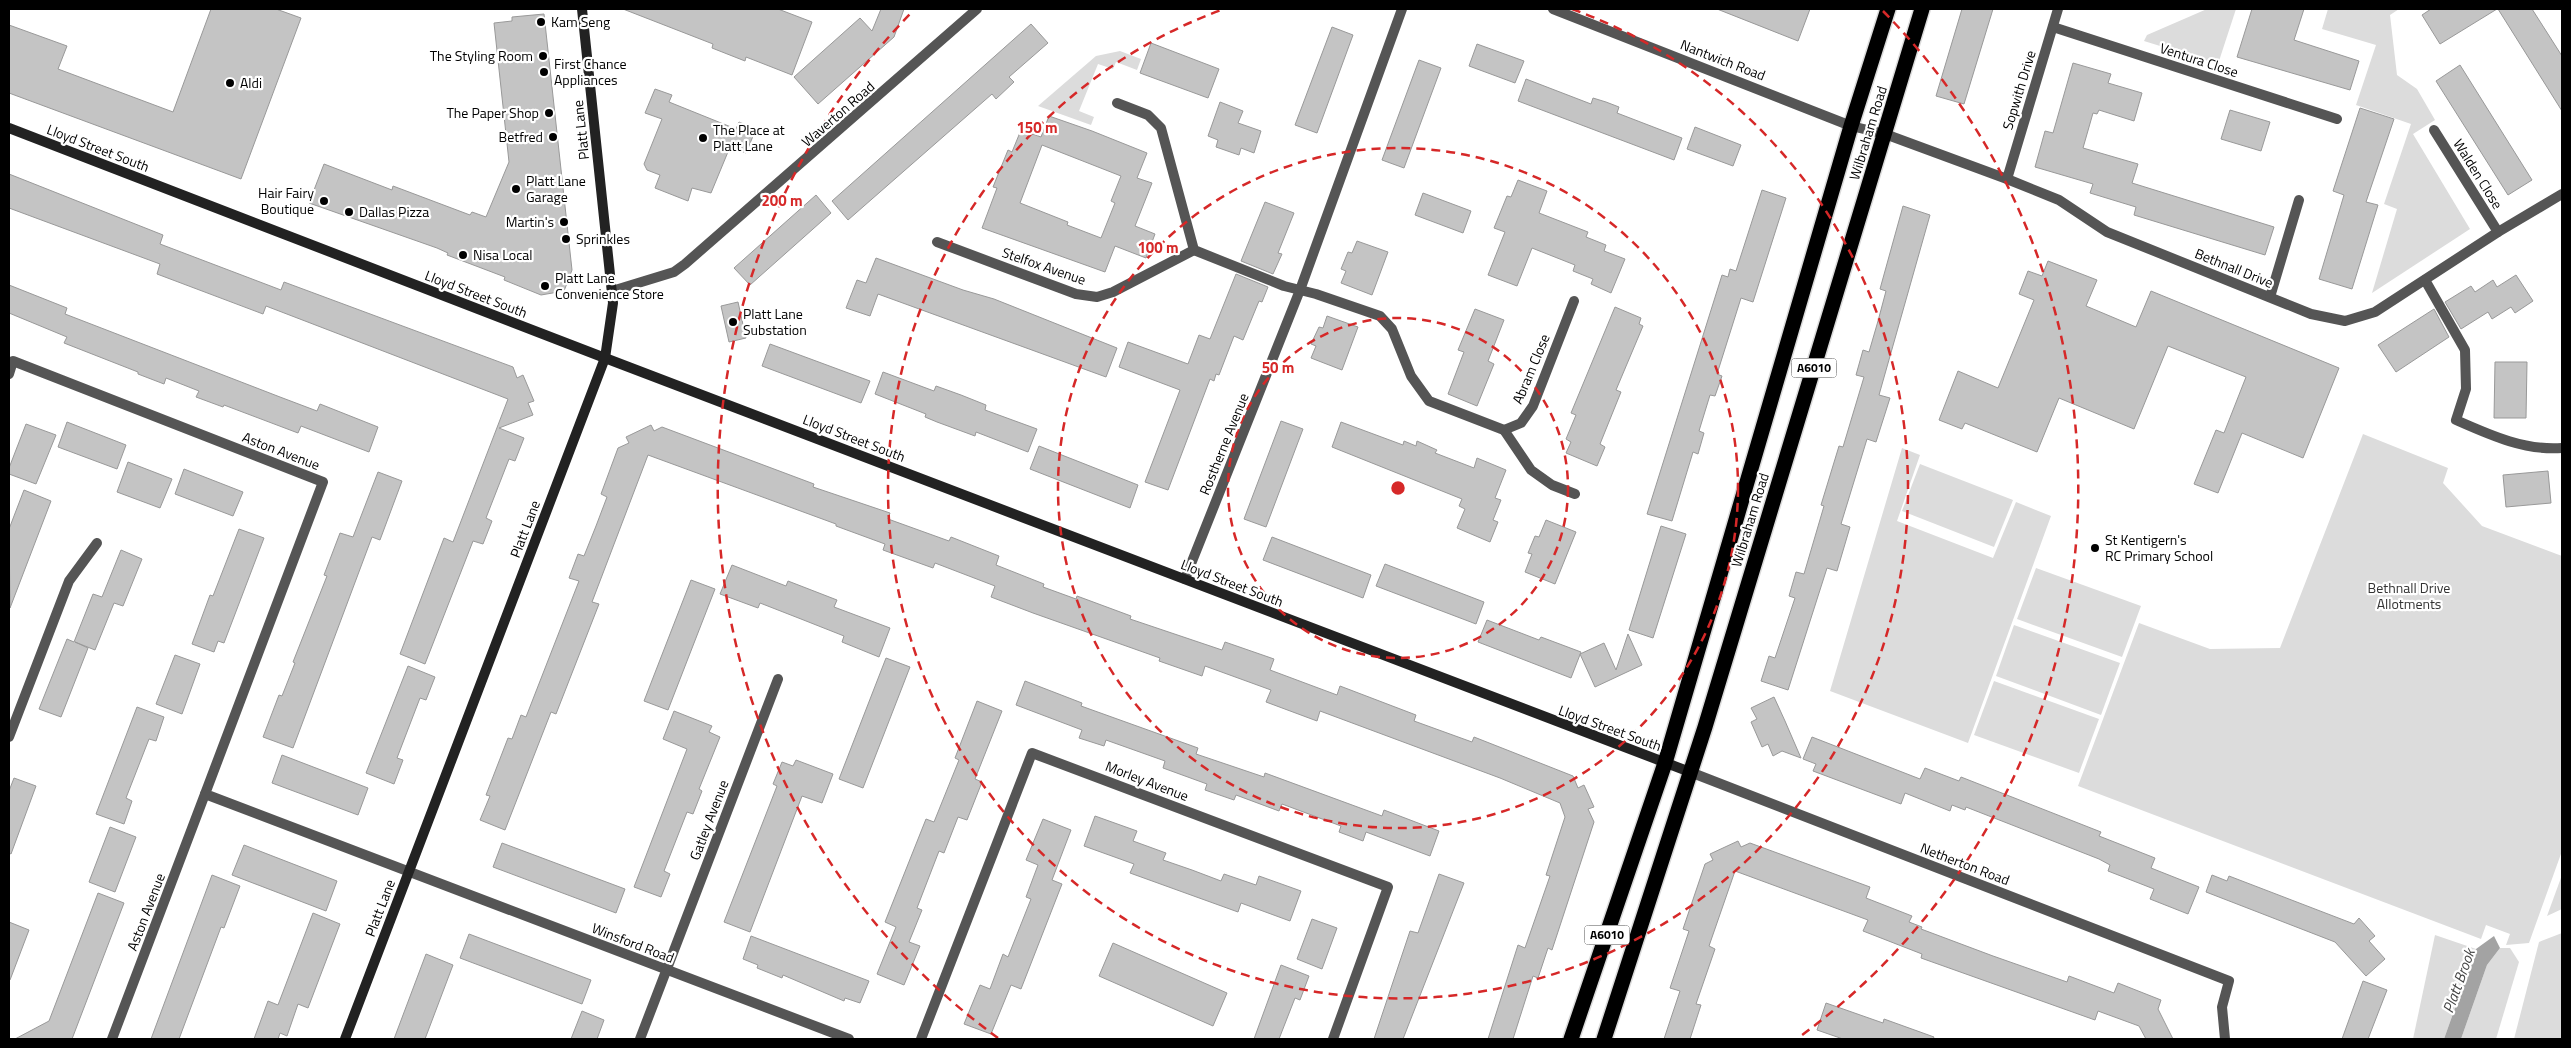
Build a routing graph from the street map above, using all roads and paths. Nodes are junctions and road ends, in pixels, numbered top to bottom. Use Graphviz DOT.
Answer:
graph roads {
  1 [pos="582,9"];
  2 [pos="977,9"];
  3 [pos="1402,9"];
  4 [pos="1553,9"];
  5 [pos="1888,9"];
  6 [pos="1922,9"];
  7 [pos="2058,9"];
  8 [pos="2053,27"];
  9 [pos="1117,103"];
  10 [pos="2337,119"];
  11 [pos="1851,126"];
  12 [pos="9,128"];
  13 [pos="2434,130"];
  14 [pos="1885,134"];
  15 [pos="2007,178"];
  16 [pos="2562,194"];
  17 [pos="2300,200"];
  18 [pos="2498,232"];
  19 [pos="936,242"];
  20 [pos="1194,250"];
  21 [pos="2425,280"];
  22 [pos="1300,290"];
  23 [pos="612,291"];
  24 [pos="2270,297"];
  25 [pos="1574,301"];
  26 [pos="605,358"];
  27 [pos="9,374"];
  28 [pos="1504,430"];
  29 [pos="2562,448"];
  30 [pos="1575,494"];
  31 [pos="97,543"];
  32 [pos="1185,579"];
  33 [pos="778,679"];
  34 [pos="9,737"];
  35 [pos="1665,763"];
  36 [pos="1690,772"];
  37 [pos="205,794"];
  38 [pos="408,873"];
  39 [pos="666,970"];
  40 [pos="112,1039"];
  41 [pos="345,1039"];
  42 [pos="640,1039"];
  43 [pos="849,1039"];
  44 [pos="921,1039"];
  45 [pos="1333,1039"];
  46 [pos="1571,1039"];
  47 [pos="1604,1039"];
  48 [pos="2225,1039"];
  1 -- 23 [label="street, Platt Lane"];
  2 -- 23 [label="street, Waverton Road"];
  3 -- 22 [label="street, Rostherne Avenue"];
  4 -- 11 [label="street, Nantwich Road"];
  5 -- 11 [label="highway, Wilbraham Road / A6010"];
  6 -- 14 [label="highway, Wilbraham Road / A6010"];
  7 -- 8 [label="street, Sopwith Drive"];
  8 -- 10 [label="street, Ventura Close"];
  8 -- 15 [label="street, Sopwith Drive"];
  9 -- 20 [label="street"];
  11 -- 14 [label="street, Nantwich Road"];
  11 -- 35 [label="highway, Wilbraham Road / A6010"];
  12 -- 26 [label="street, Lloyd Street South"];
  13 -- 18 [label="street, Walden Close"];
  14 -- 15 [label="street, Bethnall Drive"];
  14 -- 36 [label="highway, Wilbraham Road / A6010"];
  15 -- 24 [label="street, Bethnall Drive"];
  16 -- 18 [label="street, Bethnall Drive"];
  17 -- 24 [label="street"];
  18 -- 21 [label="street, Bethnall Drive"];
  19 -- 20 [label="street, Stelfox Avenue"];
  20 -- 22 [label="street"];
  21 -- 24 [label="street, Bethnall Drive"];
  21 -- 29 [label="street"];
  22 -- 28 [label="street"];
  22 -- 32 [label="street, Rostherne Avenue"];
  23 -- 26 [label="street, Platt Lane"];
  25 -- 28 [label="street, Abram Close"];
  26 -- 32 [label="street, Lloyd Street South"];
  26 -- 38 [label="street, Platt Lane"];
  27 -- 37 [label="street, Aston Avenue"];
  28 -- 30 [label="street"];
  31 -- 34 [label="street"];
  32 -- 35 [label="street, Lloyd Street South"];
  33 -- 39 [label="street, Gatley Avenue"];
  35 -- 36 [label="street, Lloyd Street South"];
  35 -- 46 [label="highway, Wilbraham Road / A6010"];
  36 -- 47 [label="highway, Wilbraham Road / A6010"];
  36 -- 48 [label="street, Netherton Road"];
  37 -- 38 [label="street"];
  37 -- 40 [label="street, Aston Avenue"];
  38 -- 39 [label="street, Winsford Road"];
  38 -- 41 [label="street, Platt Lane"];
  39 -- 42 [label="street, Gatley Avenue"];
  39 -- 43 [label="street, Winsford Road"];
  44 -- 45 [label="street, Morley Avenue"];
}
